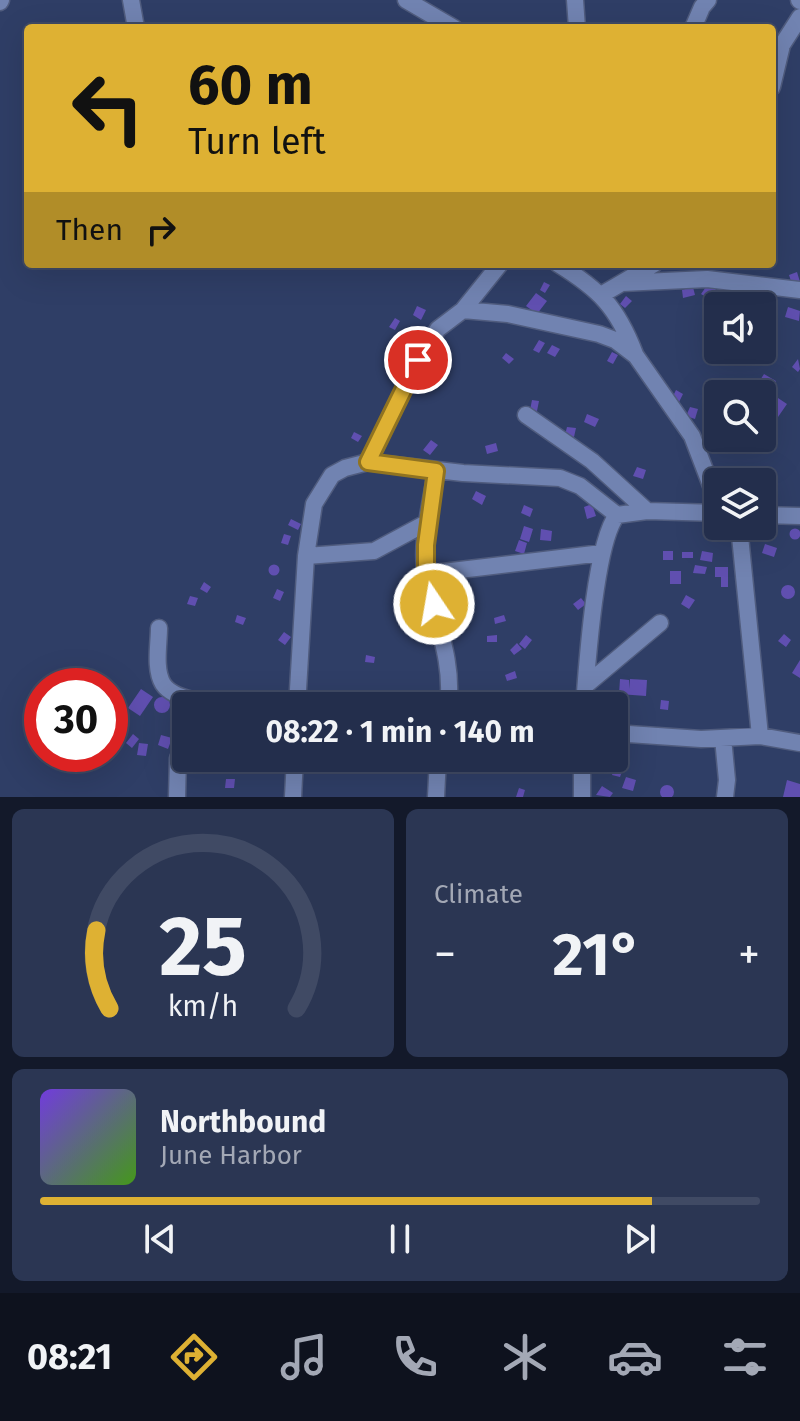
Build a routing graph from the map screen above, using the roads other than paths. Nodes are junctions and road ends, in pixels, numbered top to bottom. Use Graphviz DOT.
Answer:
graph roads {
  1 [pos="131,0"];
  2 [pos="406,0"];
  3 [pos="575,0"];
  4 [pos="708,0"];
  5 [pos="800,17"];
  6 [pos="135,24"];
  7 [pos="447,24"];
  8 [pos="577,24"];
  9 [pos="695,24"];
  10 [pos="776,70"];
  11 [pos="497,268"];
  12 [pos="564,268"];
  13 [pos="647,268"];
  14 [pos="622,283"];
  15 [pos="800,290"];
  16 [pos="601,295"];
  17 [pos="463,310"];
  18 [pos="636,356"];
  19 [pos="526,415"];
  20 [pos="368,462"];
  21 [pos="704,468"];
  22 [pos="436,471"];
  23 [pos="647,511"];
  24 [pos="704,513"];
  25 [pos="617,515"];
  26 [pos="776,515"];
  27 [pos="800,516"];
  28 [pos="428,522"];
  29 [pos="740,540"];
  30 [pos="602,553"];
  31 [pos="306,556"];
  32 [pos="426,574"];
  33 [pos="660,623"];
  34 [pos="159,628"];
  35 [pos="586,685"];
  36 [pos="298,692"];
  37 [pos="450,692"];
  38 [pos="585,692"];
  39 [pos="172,693"];
  40 [pos="628,734"];
  41 [pos="760,736"];
  42 [pos="723,738"];
  43 [pos="800,743"];
  44 [pos="178,772"];
  45 [pos="294,772"];
  46 [pos="437,772"];
  47 [pos="582,772"];
  48 [pos="177,797"];
  49 [pos="293,797"];
  50 [pos="436,797"];
  51 [pos="582,797"];
  52 [pos="726,797"];
  1 -- 6 [label="street"];
  2 -- 7 [label="street"];
  3 -- 8 [label="street"];
  4 -- 9 [label="street"];
  5 -- 10 [label="street"];
  11 -- 17 [label="street"];
  12 -- 16 [label="street"];
  13 -- 14 [label="street"];
  14 -- 15 [label="street"];
  14 -- 16 [label="street"];
  16 -- 18 [label="street"];
  17 -- 18 [label="street"];
  17 -- 20 [label="street"];
  18 -- 21 [label="street"];
  19 -- 23 [label="street"];
  20 -- 22 [label="street"];
  20 -- 31 [label="street"];
  22 -- 25 [label="street"];
  22 -- 28 [label="street"];
  23 -- 24 [label="street"];
  23 -- 25 [label="street"];
  25 -- 30 [label="street"];
  26 -- 27 [label="street"];
  28 -- 31 [label="street"];
  28 -- 32 [label="street"];
  29 -- 41 [label="street"];
  30 -- 32 [label="street"];
  30 -- 35 [label="street"];
  31 -- 36 [label="street"];
  32 -- 37 [label="street"];
  33 -- 35 [label="street"];
  34 -- 39 [label="street"];
  35 -- 38 [label="street"];
  40 -- 42 [label="street"];
  41 -- 42 [label="street"];
  41 -- 43 [label="street"];
  42 -- 52 [label="street"];
  44 -- 48 [label="street"];
  45 -- 49 [label="street"];
  46 -- 50 [label="street"];
  47 -- 51 [label="street"];
}
